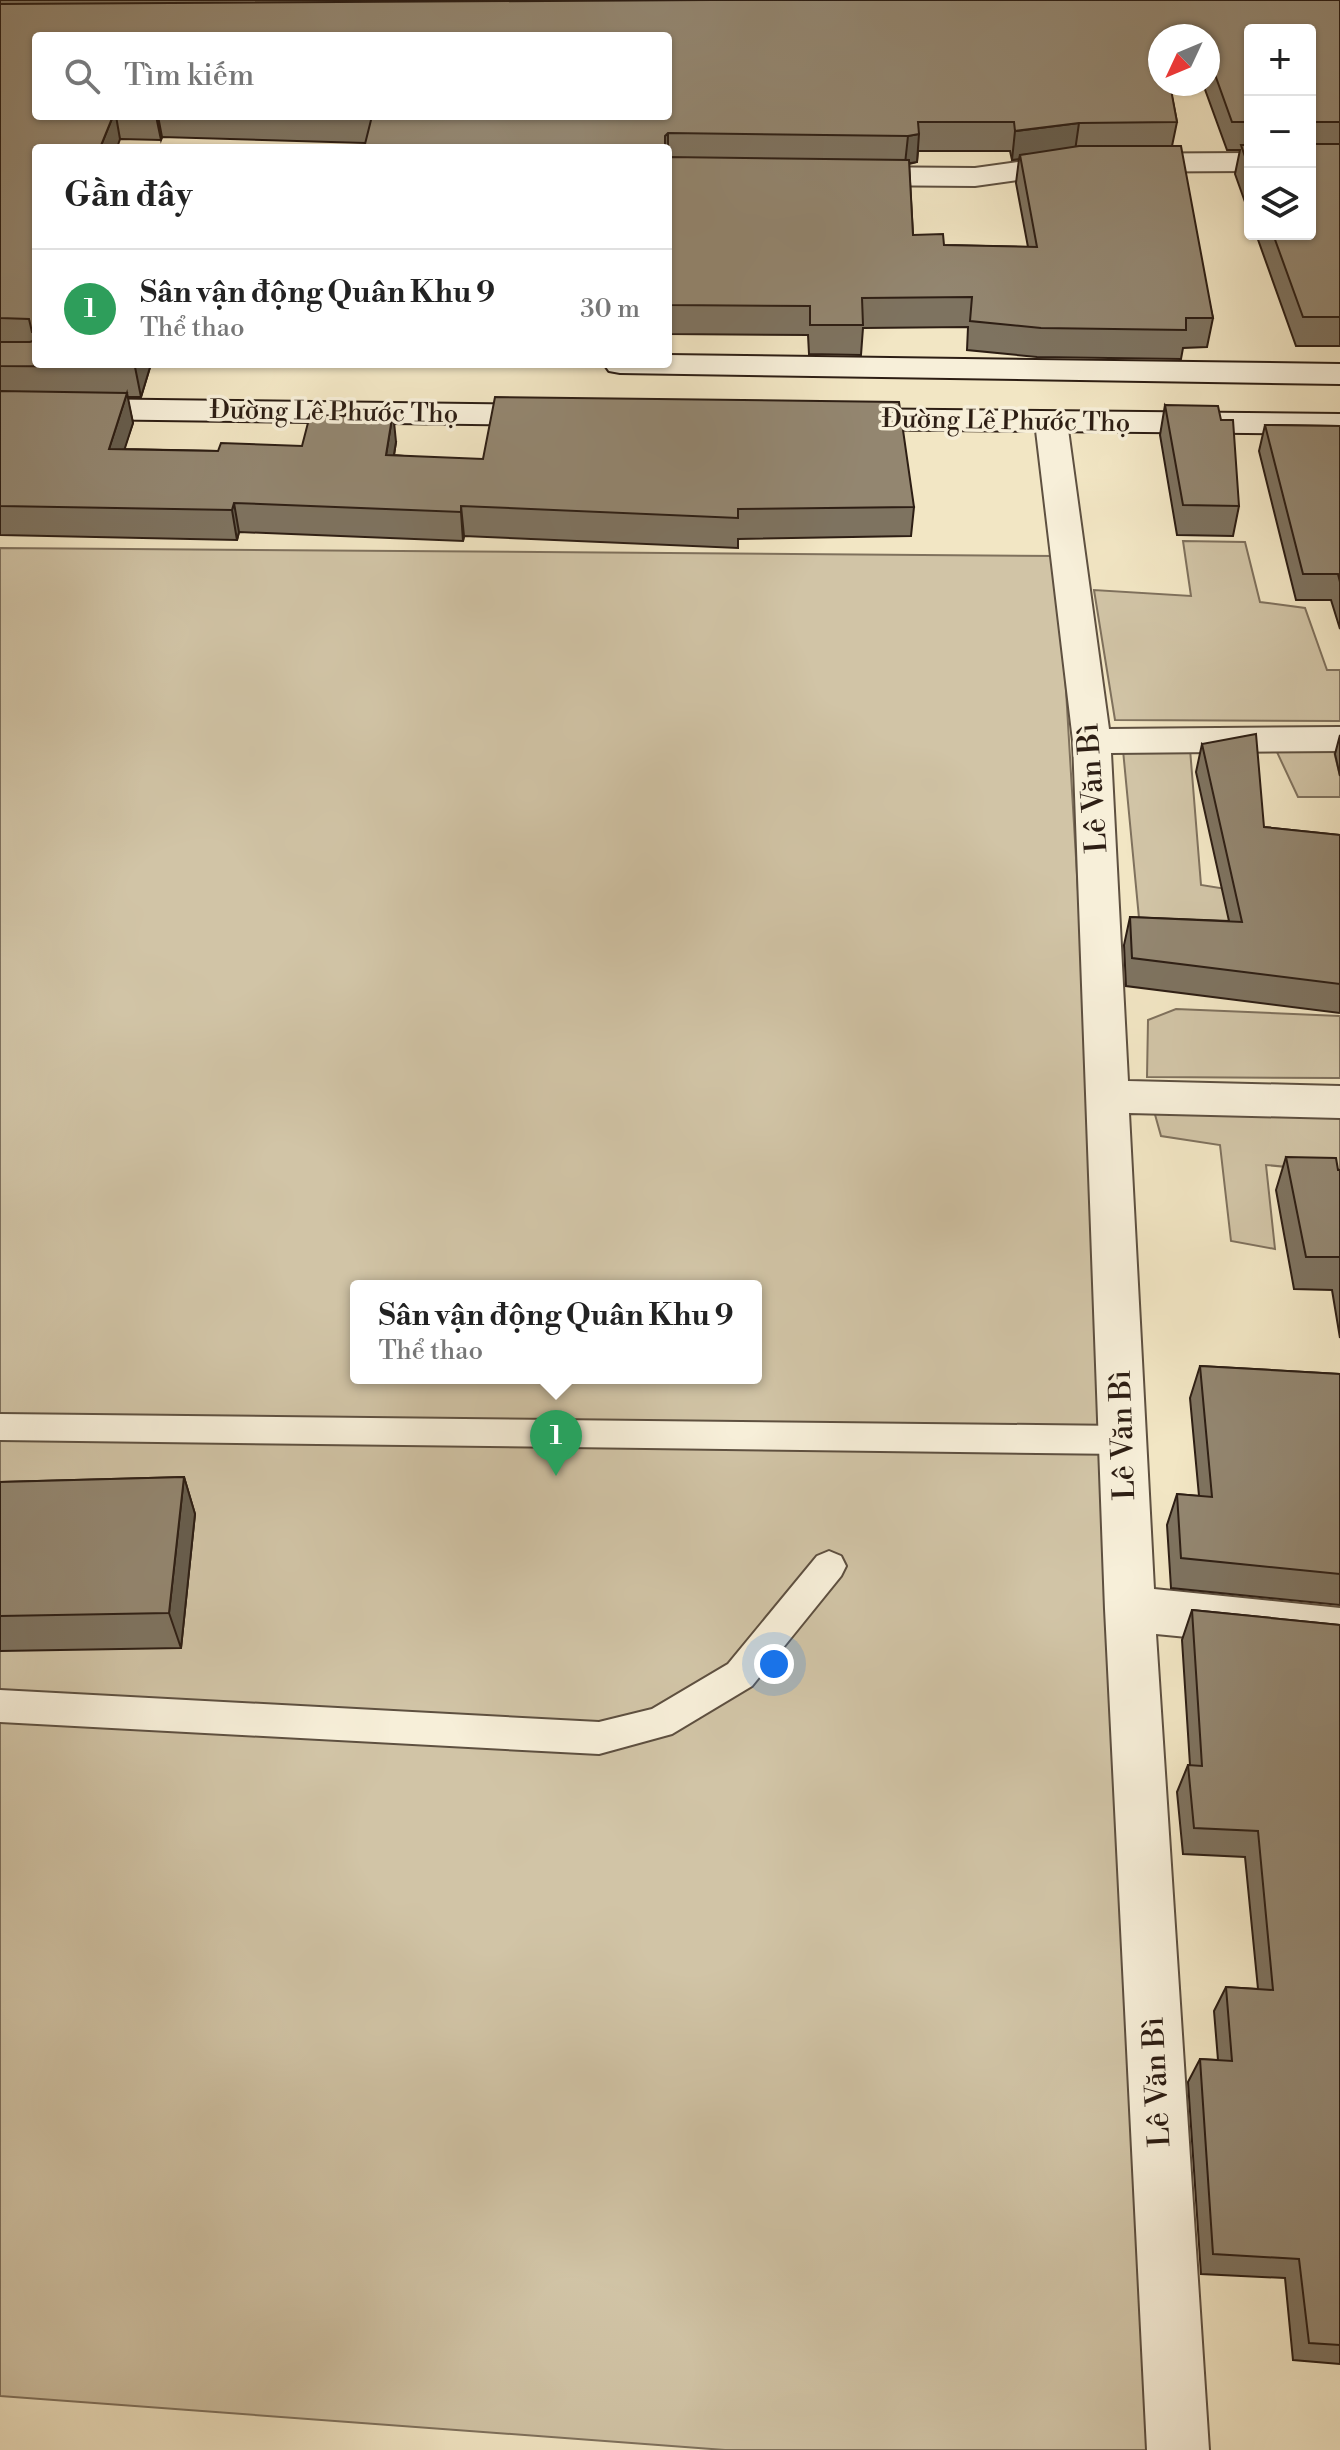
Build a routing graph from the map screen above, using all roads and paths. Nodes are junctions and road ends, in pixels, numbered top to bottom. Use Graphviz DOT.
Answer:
graph roads {
  1 [pos="1244,162"];
  2 [pos="822,176"];
  3 [pos="672,365"];
  4 [pos="1041,372"];
  5 [pos="1340,374"];
  6 [pos="0,408"];
  7 [pos="573,416"];
  8 [pos="812,419"];
  9 [pos="1051,422"];
  10 [pos="1340,424"];
  11 [pos="1340,739"];
  12 [pos="1092,741"];
  13 [pos="1110,1097"];
  14 [pos="1340,1102"];
  15 [pos="0,1427"];
  16 [pos="1123,1440"];
  17 [pos="829,1566"];
  18 [pos="1130,1609"];
  19 [pos="1340,1630"];
  20 [pos="0,1706"];
  21 [pos="1178,2450"];
  1 -- 2 [label="street"];
  3 -- 4 [label="street, Đường Lê Phước Thọ"];
  4 -- 5 [label="street, Đường Lê Phước Thọ"];
  4 -- 9 [label="street, Lê Văn Bì"];
  6 -- 7 [label="street, Đường Lê Phước Thọ"];
  8 -- 9 [label="street, Đường Lê Phước Thọ"];
  9 -- 10 [label="street, Đường Lê Phước Thọ"];
  9 -- 12 [label="street, Lê Văn Bì"];
  11 -- 12 [label="street"];
  12 -- 13 [label="street, Lê Văn Bì"];
  13 -- 14 [label="street"];
  13 -- 16 [label="street, Lê Văn Bì"];
  15 -- 16 [label="lane"];
  16 -- 18 [label="street, Lê Văn Bì"];
  17 -- 20 [label="lane"];
  18 -- 19 [label="street"];
  18 -- 21 [label="street, Lê Văn Bì"];
}
